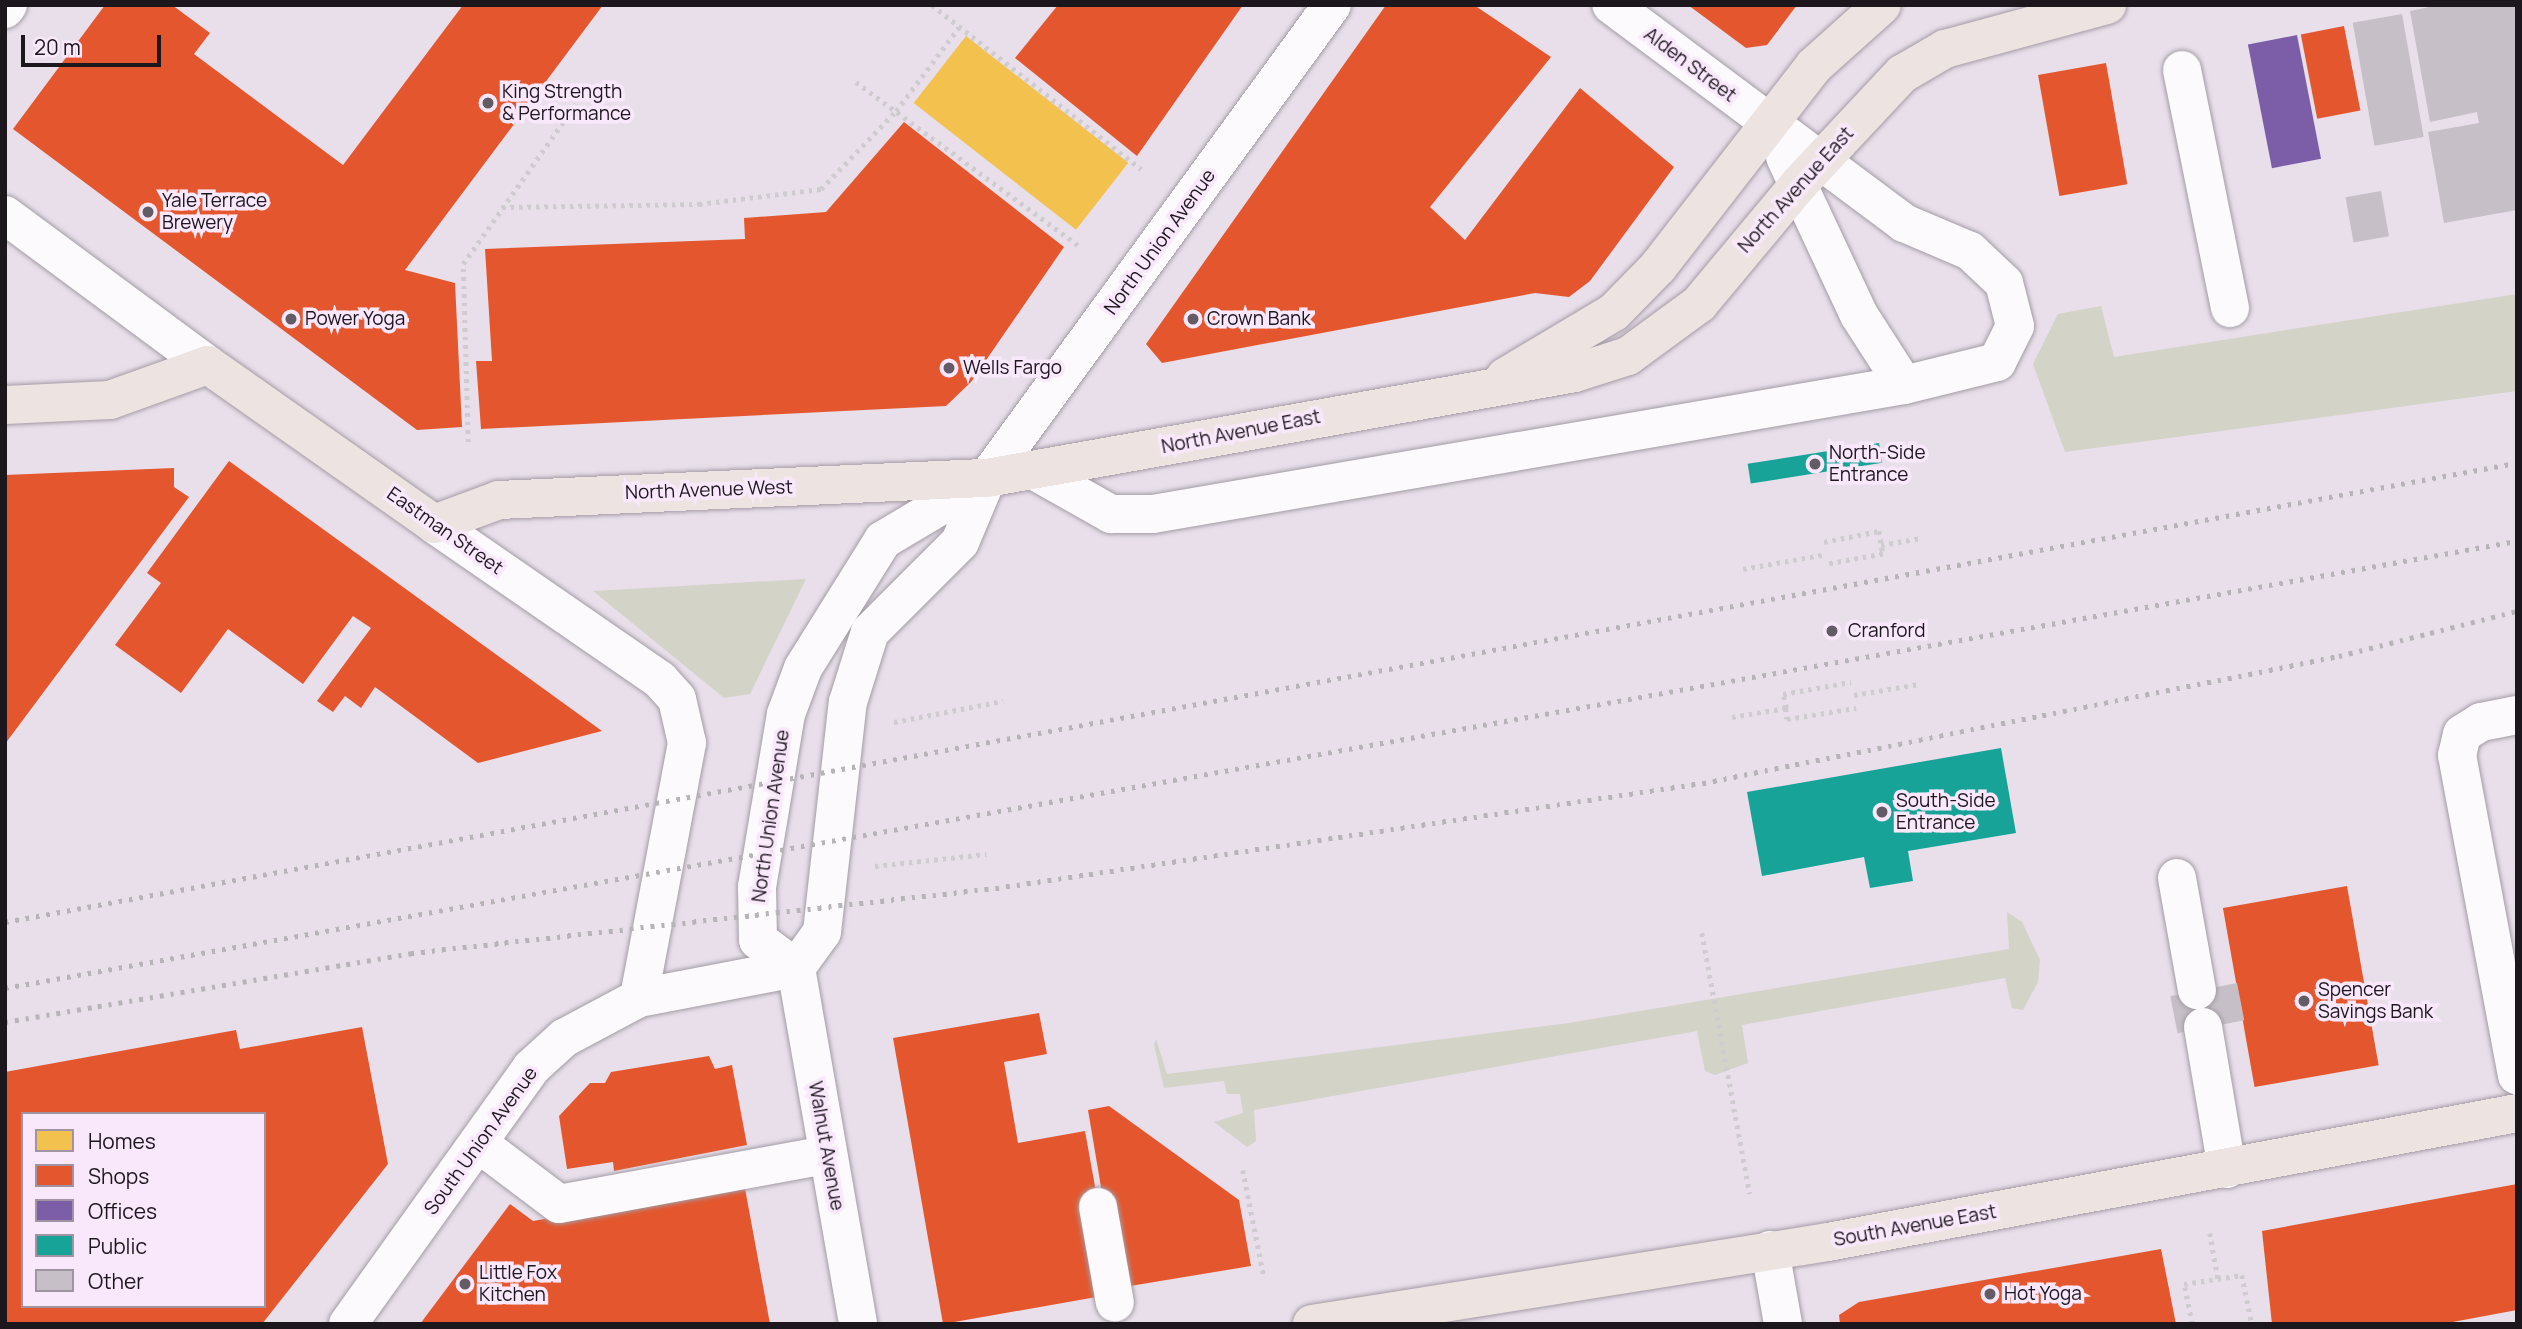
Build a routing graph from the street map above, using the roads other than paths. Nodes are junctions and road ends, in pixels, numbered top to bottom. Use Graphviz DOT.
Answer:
graph roads {
  1 [pos="1332,5"];
  2 [pos="1611,5"];
  3 [pos="1882,5"];
  4 [pos="2107,5"];
  5 [pos="2182,70"];
  6 [pos="1769,124"];
  7 [pos="1810,173"];
  8 [pos="5,215"];
  9 [pos="2230,308"];
  10 [pos="208,365"];
  11 [pos="1494,384"];
  12 [pos="1904,385"];
  13 [pos="5,405"];
  14 [pos="1033,470"];
  15 [pos="987,478"];
  16 [pos="435,524"];
  17 [pos="2517,715"];
  18 [pos="2177,878"];
  19 [pos="796,968"];
  20 [pos="639,998"];
  21 [pos="2517,1075"];
  22 [pos="2517,1113"];
  23 [pos="478,1143"];
  24 [pos="827,1155"];
  25 [pos="2227,1170"];
  26 [pos="1098,1208"];
  27 [pos="1770,1250"];
  28 [pos="1115,1303"];
  29 [pos="348,1324"];
  30 [pos="858,1324"];
  31 [pos="1312,1324"];
  32 [pos="1783,1324"];
  1 -- 15 [label="street, North Union Avenue"];
  2 -- 6 [label="street, Alden Street"];
  3 -- 6 [label="main road, North Avenue East"];
  4 -- 7 [label="main road, North Avenue East"];
  5 -- 9 [label="street"];
  6 -- 7 [label="street, Alden Street"];
  6 -- 11 [label="main road, North Avenue East"];
  7 -- 11 [label="main road, North Avenue East"];
  7 -- 12 [label="street, Alden Street"];
  7 -- 12 [label="street"];
  8 -- 10 [label="street, Eastman Street"];
  10 -- 13 [label="main road"];
  10 -- 16 [label="main road, Eastman Street"];
  11 -- 14 [label="main road, North Avenue East"];
  12 -- 14 [label="street"];
  14 -- 15 [label="main road, North Avenue East"];
  15 -- 16 [label="main road, North Avenue West"];
  15 -- 19 [label="street, North Union Avenue"];
  15 -- 19 [label="street, North Union Avenue"];
  16 -- 20 [label="street, Eastman Street"];
  17 -- 21 [label="street"];
  18 -- 25 [label="street"];
  19 -- 20 [label="street, South Union Avenue"];
  19 -- 24 [label="street, Walnut Avenue"];
  20 -- 23 [label="street, South Union Avenue"];
  22 -- 25 [label="main road, South Avenue East"];
  23 -- 24 [label="street"];
  23 -- 29 [label="street, South Union Avenue"];
  24 -- 30 [label="street, Walnut Avenue"];
  25 -- 27 [label="main road, South Avenue East"];
  26 -- 28 [label="street"];
  27 -- 31 [label="main road, South Avenue East"];
  27 -- 32 [label="street"];
}
